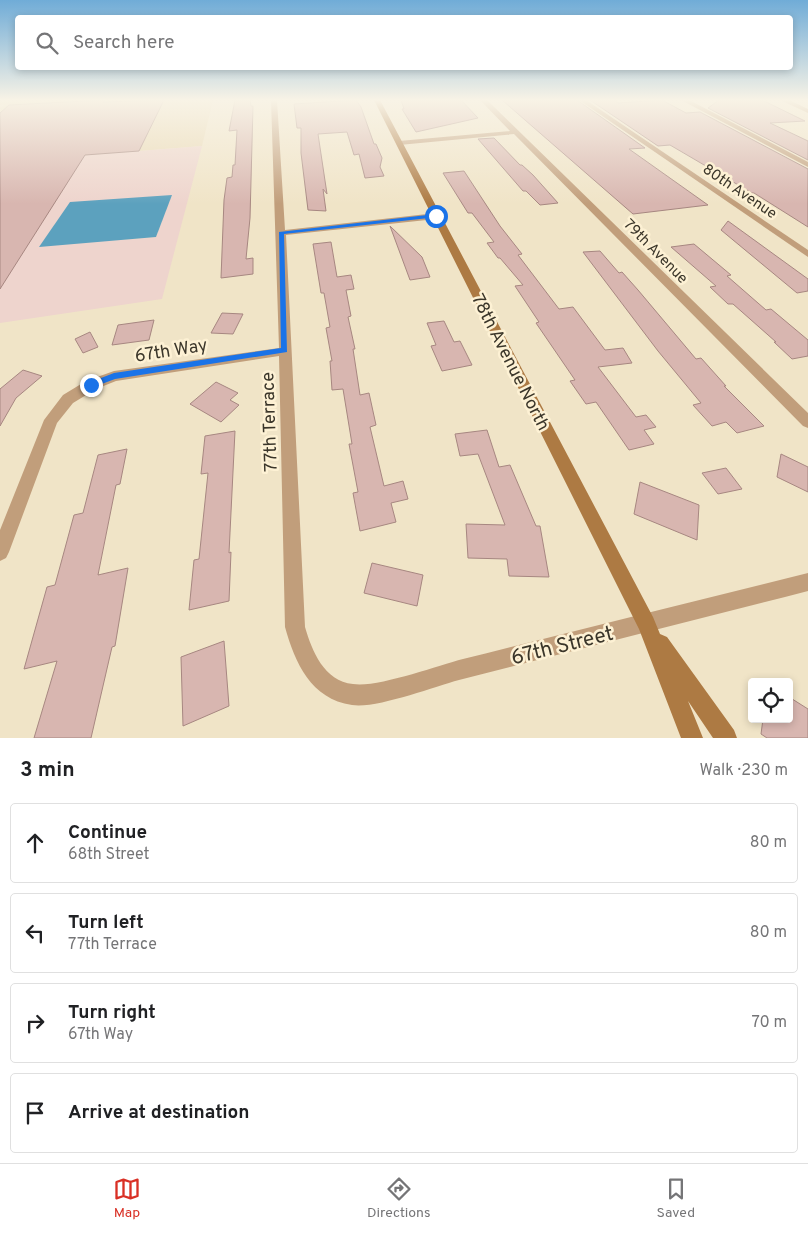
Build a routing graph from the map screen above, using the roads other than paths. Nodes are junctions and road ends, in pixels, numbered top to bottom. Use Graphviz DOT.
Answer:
graph roads {
  1 [pos="276,134"];
  2 [pos="395,134"];
  3 [pos="489,134"];
  4 [pos="517,134"];
  5 [pos="633,134"];
  6 [pos="750,134"];
  7 [pos="399,143"];
  8 [pos="808,165"];
  9 [pos="436,216"];
  10 [pos="282,233"];
  11 [pos="808,254"];
  12 [pos="285,350"];
  13 [pos="808,422"];
  14 [pos="0,552"];
  15 [pos="808,582"];
  16 [pos="646,624"];
  17 [pos="318,678"];
  18 [pos="692,738"];
  19 [pos="726,738"];
  1 -- 10 [label="street, 77th Terrace"];
  2 -- 7 [label="street, 78th Avenue North"];
  3 -- 7 [label="street"];
  4 -- 13 [label="street, 79th Avenue"];
  5 -- 11 [label="street, 80th Avenue"];
  6 -- 8 [label="street"];
  7 -- 9 [label="street, 78th Avenue North"];
  9 -- 10 [label="street"];
  9 -- 16 [label="street, 78th Avenue North"];
  10 -- 12 [label="street, 77th Terrace"];
  12 -- 14 [label="street, 67th Way"];
  12 -- 17 [label="street, 77th Terrace"];
  15 -- 16 [label="street, 67th Street"];
  16 -- 17 [label="street, 67th Street"];
  16 -- 18 [label="street, 78th Avenue North"];
  16 -- 19 [label="street, 78th Avenue North"];
}
